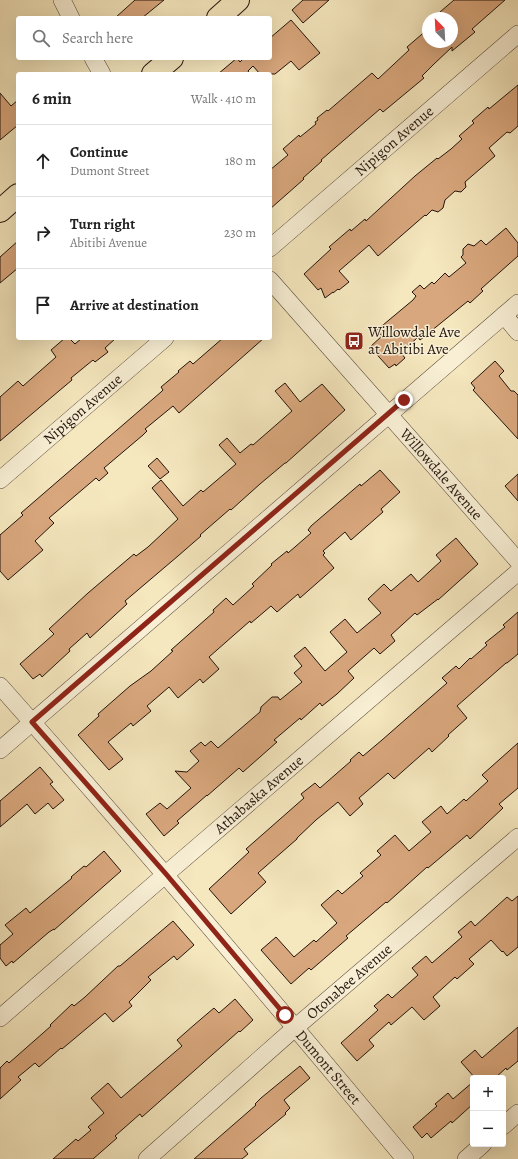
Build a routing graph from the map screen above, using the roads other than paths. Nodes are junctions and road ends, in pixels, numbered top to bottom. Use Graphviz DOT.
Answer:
graph roads {
  1 [pos="62,0"];
  2 [pos="238,0"];
  3 [pos="70,16"];
  4 [pos="220,16"];
  5 [pos="518,34"];
  6 [pos="94,60"];
  7 [pos="170,60"];
  8 [pos="101,72"];
  9 [pos="155,72"];
  10 [pos="16,197"];
  11 [pos="0,211"];
  12 [pos="272,246"];
  13 [pos="272,282"];
  14 [pos="518,303"];
  15 [pos="504,315"];
  16 [pos="518,332"];
  17 [pos="163,340"];
  18 [pos="388,414"];
  19 [pos="0,480"];
  20 [pos="518,562"];
  21 [pos="518,572"];
  22 [pos="0,686"];
  23 [pos="32,722"];
  24 [pos="0,750"];
  25 [pos="518,837"];
  26 [pos="166,874"];
  27 [pos="0,1018"];
  28 [pos="296,1027"];
  29 [pos="518,1112"];
  30 [pos="506,1123"];
  31 [pos="480,1147"];
  32 [pos="147,1159"];
  33 [pos="405,1159"];
  34 [pos="466,1159"];
  1 -- 3 [label="street"];
  2 -- 4 [label="main road"];
  5 -- 12 [label="street, Nipigon Avenue"];
  6 -- 8 [label="street"];
  7 -- 9 [label="main road"];
  10 -- 11 [label="main road"];
  13 -- 18 [label="street, Willowdale Avenue"];
  14 -- 15 [label="street"];
  15 -- 16 [label="street"];
  15 -- 18 [label="street"];
  17 -- 19 [label="street, Nipigon Avenue"];
  18 -- 20 [label="street, Willowdale Avenue"];
  18 -- 23 [label="street"];
  21 -- 26 [label="street, Athabaska Avenue"];
  22 -- 23 [label="street, Dumont Street"];
  23 -- 24 [label="street"];
  23 -- 26 [label="street, Dumont Street"];
  25 -- 28 [label="street, Otonabee Avenue"];
  26 -- 27 [label="street, Athabaska Avenue"];
  26 -- 28 [label="street, Dumont Street"];
  28 -- 32 [label="street, Otonabee Avenue"];
  28 -- 33 [label="street, Dumont Street"];
  29 -- 30 [label="street"];
  31 -- 34 [label="street"];
}
